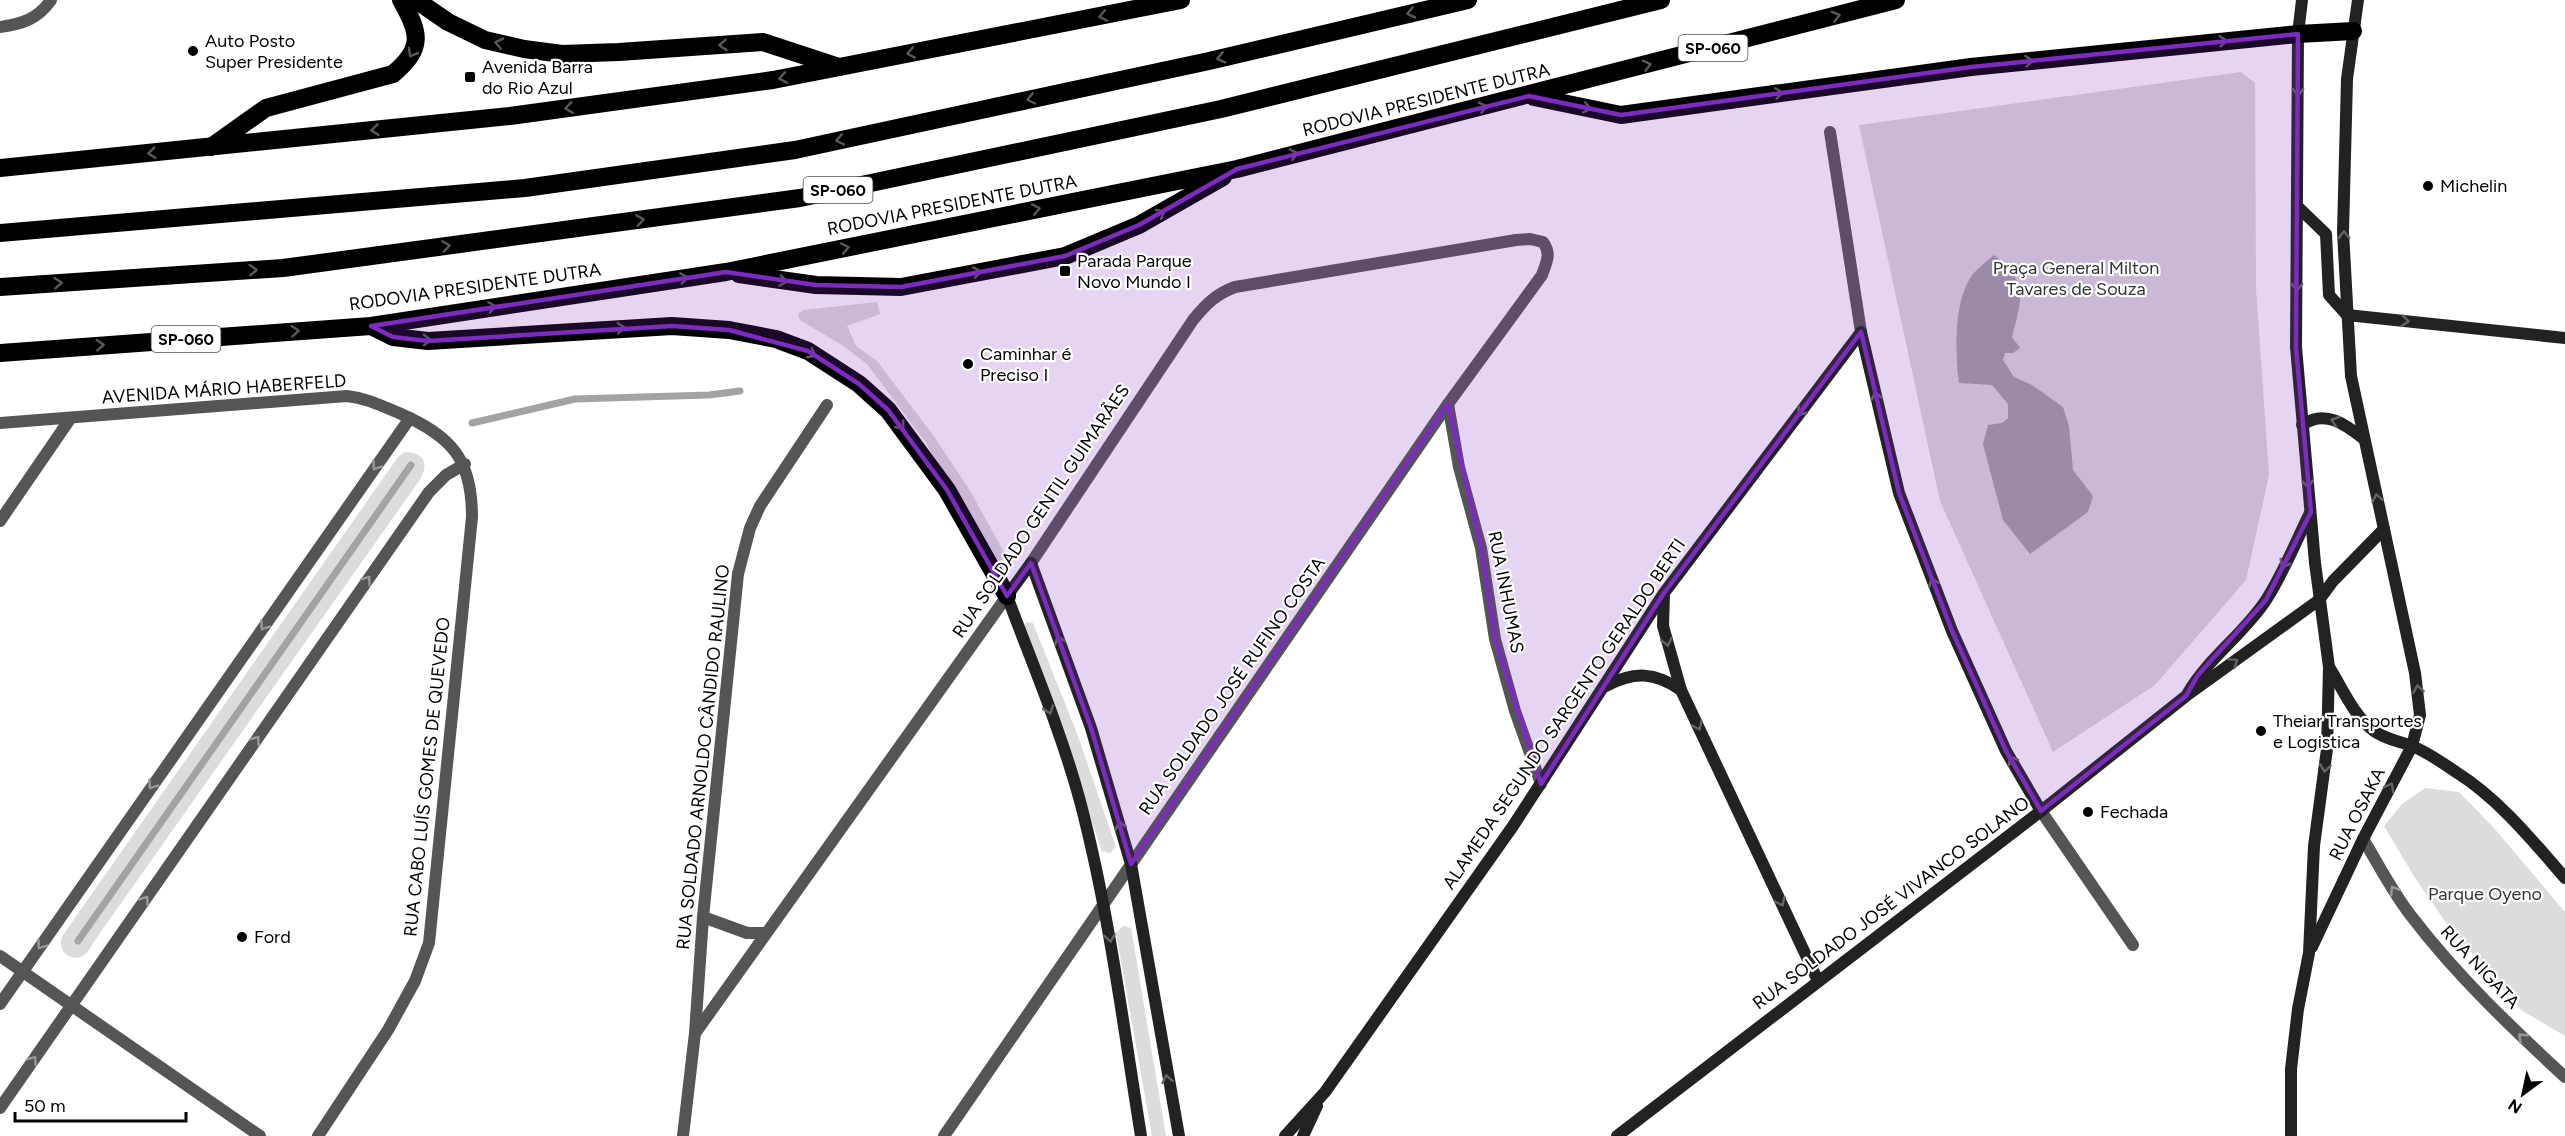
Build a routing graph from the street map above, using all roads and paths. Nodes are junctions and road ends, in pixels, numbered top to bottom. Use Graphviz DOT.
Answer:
graph roads {
  1 [pos="51,0"];
  2 [pos="401,0"];
  3 [pos="416,0"];
  4 [pos="1181,0"];
  5 [pos="1468,0"];
  6 [pos="1661,0"];
  7 [pos="1896,0"];
  8 [pos="2302,0"];
  9 [pos="2358,0"];
  10 [pos="0,27"];
  11 [pos="2353,31"];
  12 [pos="2298,34"];
  13 [pos="840,68"];
  14 [pos="1529,96"];
  15 [pos="1830,132"];
  16 [pos="210,148"];
  17 [pos="0,168"];
  18 [pos="1237,169"];
  19 [pos="2297,206"];
  20 [pos="0,233"];
  21 [pos="1548,257"];
  22 [pos="726,272"];
  23 [pos="0,287"];
  24 [pos="2347,315"];
  25 [pos="371,326"];
  26 [pos="1861,332"];
  27 [pos="2565,338"];
  28 [pos="0,353"];
  29 [pos="1448,404"];
  30 [pos="827,405"];
  31 [pos="410,418"];
  32 [pos="70,419"];
  33 [pos="0,423"];
  34 [pos="2302,425"];
  35 [pos="2364,439"];
  36 [pos="465,464"];
  37 [pos="2311,512"];
  38 [pos="0,522"];
  39 [pos="2384,529"];
  40 [pos="1031,562"];
  41 [pos="1664,593"];
  42 [pos="1007,596"];
  43 [pos="2319,600"];
  44 [pos="2329,668"];
  45 [pos="1605,687"];
  46 [pos="1681,690"];
  47 [pos="2186,696"];
  48 [pos="2412,746"];
  49 [pos="1541,784"];
  50 [pos="2041,811"];
  51 [pos="2363,839"];
  52 [pos="1131,864"];
  53 [pos="2565,878"];
  54 [pos="1104,902"];
  55 [pos="703,917"];
  56 [pos="766,933"];
  57 [pos="2133,945"];
  58 [pos="2309,953"];
  59 [pos="0,956"];
  60 [pos="23,971"];
  61 [pos="1818,981"];
  62 [pos="0,1004"];
  63 [pos="72,1005"];
  64 [pos="695,1033"];
  65 [pos="2565,1077"];
  66 [pos="1325,1092"];
  67 [pos="0,1108"];
  68 [pos="260,1136"];
  69 [pos="318,1136"];
  70 [pos="683,1136"];
  71 [pos="944,1136"];
  72 [pos="1141,1136"];
  73 [pos="1179,1136"];
  74 [pos="1285,1136"];
  75 [pos="1303,1136"];
  76 [pos="1617,1136"];
  77 [pos="2291,1136"];
  1 -- 10 [label="street"];
  2 -- 16 [label="highway, one-way"];
  13 -- 3 [label="highway, one-way"];
  4 -- 13 [label="highway, one-way"];
  5 -- 20 [label="highway, one-way"];
  23 -- 6 [label="highway, RODOVIA PRESIDENTE DUTRA / SP-060, one-way"];
  14 -- 7 [label="highway, RODOVIA PRESIDENTE DUTRA / SP-060, one-way"];
  8 -- 12 [label="main road"];
  9 -- 11 [label="main road, RUA OSAKA"];
  11 -- 12 [label="highway"];
  24 -- 11 [label="main road, RUA OSAKA, one-way"];
  14 -- 12 [label="highway, one-way"];
  12 -- 19 [label="main road, one-way"];
  13 -- 16 [label="highway, one-way"];
  18 -- 14 [label="highway, RODOVIA PRESIDENTE DUTRA / SP-060, one-way"];
  15 -- 26 [label="street"];
  16 -- 17 [label="highway, one-way"];
  22 -- 18 [label="highway, RODOVIA PRESIDENTE DUTRA / SP-060, one-way"];
  22 -- 18 [label="highway, one-way"];
  19 -- 24 [label="main road"];
  19 -- 34 [label="main road, one-way"];
  21 -- 29 [label="street, RUA SOLDADO JOSÉ RUFINO COSTA"];
  21 -- 40 [label="street, RUA SOLDADO GENTIL GUIMARÃES"];
  25 -- 22 [label="highway, RODOVIA PRESIDENTE DUTRA / SP-060, one-way"];
  24 -- 27 [label="main road, one-way"];
  24 -- 35 [label="main road, RUA OSAKA"];
  28 -- 25 [label="highway, RODOVIA PRESIDENTE DUTRA / SP-060, one-way"];
  25 -- 42 [label="highway, one-way"];
  26 -- 41 [label="main road, ALAMEDA SEGUNDO SARGENTO GERALDO BERTI, one-way"];
  50 -- 26 [label="main road, one-way"];
  29 -- 49 [label="street, RUA INHUMAS"];
  29 -- 52 [label="street, RUA SOLDADO JOSÉ RUFINO COSTA"];
  30 -- 55 [label="street, RUA SOLDADO ARNOLDO CÂNDIDO RAULINO"];
  31 -- 32 [label="street, AVENIDA MÁRIO HABERFELD"];
  31 -- 36 [label="street, AVENIDA MÁRIO HABERFELD"];
  31 -- 60 [label="street, one-way"];
  32 -- 33 [label="street, AVENIDA MÁRIO HABERFELD"];
  32 -- 38 [label="street"];
  35 -- 34 [label="main road, one-way"];
  34 -- 37 [label="main road, one-way"];
  39 -- 35 [label="main road, RUA OSAKA, one-way"];
  63 -- 36 [label="street, one-way"];
  36 -- 69 [label="street, RUA CABO LUÍS GOMES DE QUEVEDO"];
  37 -- 43 [label="main road"];
  37 -- 47 [label="main road, RUA SOLDADO JOSÉ VIVANCO SOLANO, one-way"];
  39 -- 43 [label="main road, RUA SOLDADO JOSÉ VIVANCO SOLANO"];
  48 -- 39 [label="main road, RUA OSAKA, one-way"];
  40 -- 42 [label="main road, RUA SOLDADO GENTIL GUIMARÃES"];
  52 -- 40 [label="main road, one-way"];
  41 -- 45 [label="main road, ALAMEDA SEGUNDO SARGENTO GERALDO BERTI"];
  41 -- 46 [label="main road, one-way"];
  42 -- 54 [label="main road, one-way"];
  42 -- 56 [label="street, RUA SOLDADO GENTIL GUIMARÃES"];
  43 -- 44 [label="main road"];
  47 -- 43 [label="main road, RUA SOLDADO JOSÉ VIVANCO SOLANO, one-way"];
  44 -- 48 [label="main road"];
  44 -- 58 [label="main road, RUA OSAKA, one-way"];
  45 -- 46 [label="main road"];
  45 -- 49 [label="main road, ALAMEDA SEGUNDO SARGENTO GERALDO BERTI"];
  46 -- 61 [label="main road, one-way"];
  47 -- 50 [label="main road, RUA SOLDADO JOSÉ VIVANCO SOLANO"];
  51 -- 48 [label="main road, RUA OSAKA, one-way"];
  48 -- 53 [label="main road"];
  49 -- 66 [label="main road, ALAMEDA SEGUNDO SARGENTO GERALDO BERTI"];
  50 -- 57 [label="street"];
  50 -- 61 [label="main road, RUA SOLDADO JOSÉ VIVANCO SOLANO"];
  51 -- 58 [label="main road, RUA OSAKA"];
  65 -- 51 [label="street, RUA NIGATA, one-way"];
  52 -- 54 [label="street, RUA SOLDADO JOSÉ RUFINO COSTA"];
  73 -- 52 [label="main road, one-way"];
  54 -- 71 [label="street, RUA SOLDADO JOSÉ RUFINO COSTA"];
  54 -- 72 [label="main road, one-way"];
  55 -- 56 [label="street"];
  55 -- 64 [label="street, RUA SOLDADO ARNOLDO CÂNDIDO RAULINO"];
  56 -- 64 [label="street, RUA SOLDADO GENTIL GUIMARÃES"];
  58 -- 77 [label="main road, RUA OSAKA"];
  59 -- 60 [label="street"];
  60 -- 62 [label="street"];
  60 -- 63 [label="street"];
  61 -- 76 [label="main road, RUA SOLDADO JOSÉ VIVANCO SOLANO"];
  67 -- 63 [label="street, one-way"];
  63 -- 68 [label="street"];
  64 -- 70 [label="street, RUA SOLDADO ARNOLDO CÂNDIDO RAULINO"];
  66 -- 74 [label="main road, ALAMEDA SEGUNDO SARGENTO GERALDO BERTI"];
  66 -- 75 [label="main road, ALAMEDA SEGUNDO SARGENTO GERALDO BERTI"];
}
